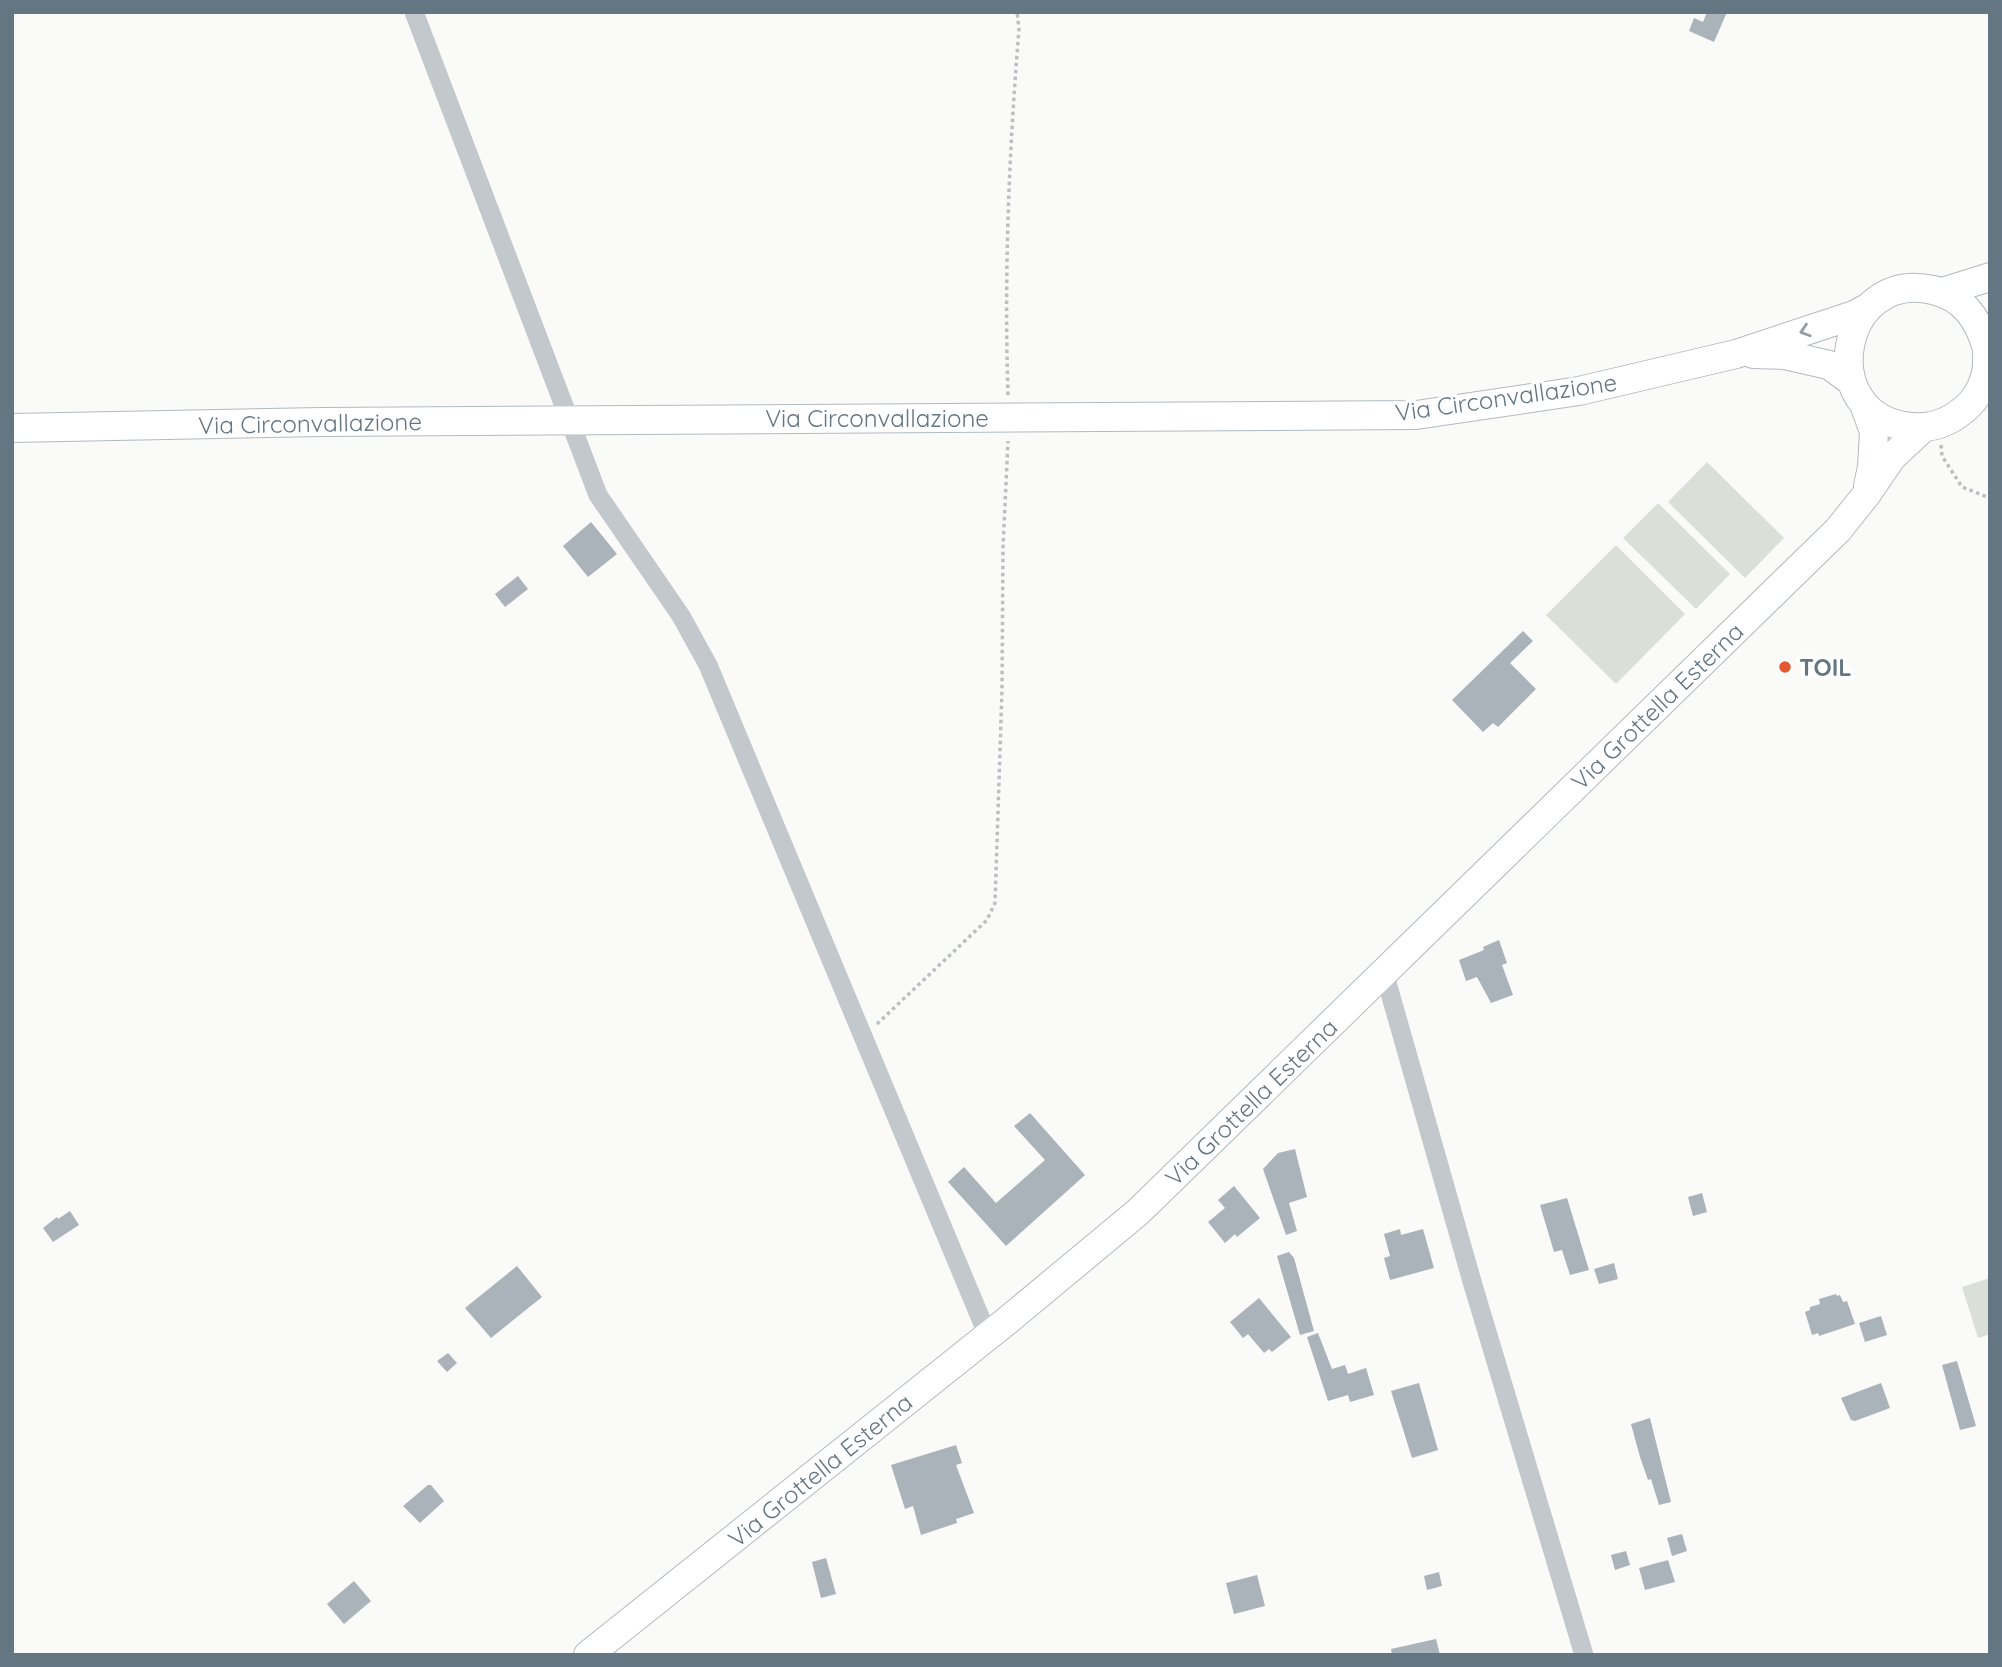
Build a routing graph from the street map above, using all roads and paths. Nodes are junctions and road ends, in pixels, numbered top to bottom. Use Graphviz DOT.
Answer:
graph roads {
  1 [pos="414,12"];
  2 [pos="1017,12"];
  3 [pos="1990,277"];
  4 [pos="1942,292"];
  5 [pos="1869,307"];
  6 [pos="1988,347"];
  7 [pos="1736,354"];
  8 [pos="1858,393"];
  9 [pos="1009,417"];
  10 [pos="568,420"];
  11 [pos="1931,426"];
  12 [pos="12,428"];
  13 [pos="1866,495"];
  14 [pos="1990,498"];
  15 [pos="1384,972"];
  16 [pos="864,1036"];
  17 [pos="988,1336"];
  18 [pos="588,1655"];
  19 [pos="1584,1655"];
  1 -- 10 [label="street"];
  2 -- 9 [label="path"];
  3 -- 4 [label="main road"];
  4 -- 5 [label="main road"];
  4 -- 6 [label="main road"];
  5 -- 7 [label="main road, one-way"];
  5 -- 8 [label="main road"];
  6 -- 11 [label="main road"];
  7 -- 8 [label="main road"];
  7 -- 9 [label="main road, Via Circonvallazione"];
  8 -- 11 [label="main road"];
  8 -- 13 [label="main road"];
  9 -- 10 [label="main road, Via Circonvallazione"];
  9 -- 16 [label="path"];
  10 -- 12 [label="main road, Via Circonvallazione"];
  10 -- 16 [label="street"];
  11 -- 13 [label="main road, Via Grottella Esterna"];
  11 -- 14 [label="path"];
  13 -- 15 [label="main road, Via Grottella Esterna"];
  15 -- 17 [label="main road, Via Grottella Esterna"];
  15 -- 19 [label="street"];
  16 -- 17 [label="street"];
  17 -- 18 [label="main road, Via Grottella Esterna"];
}
